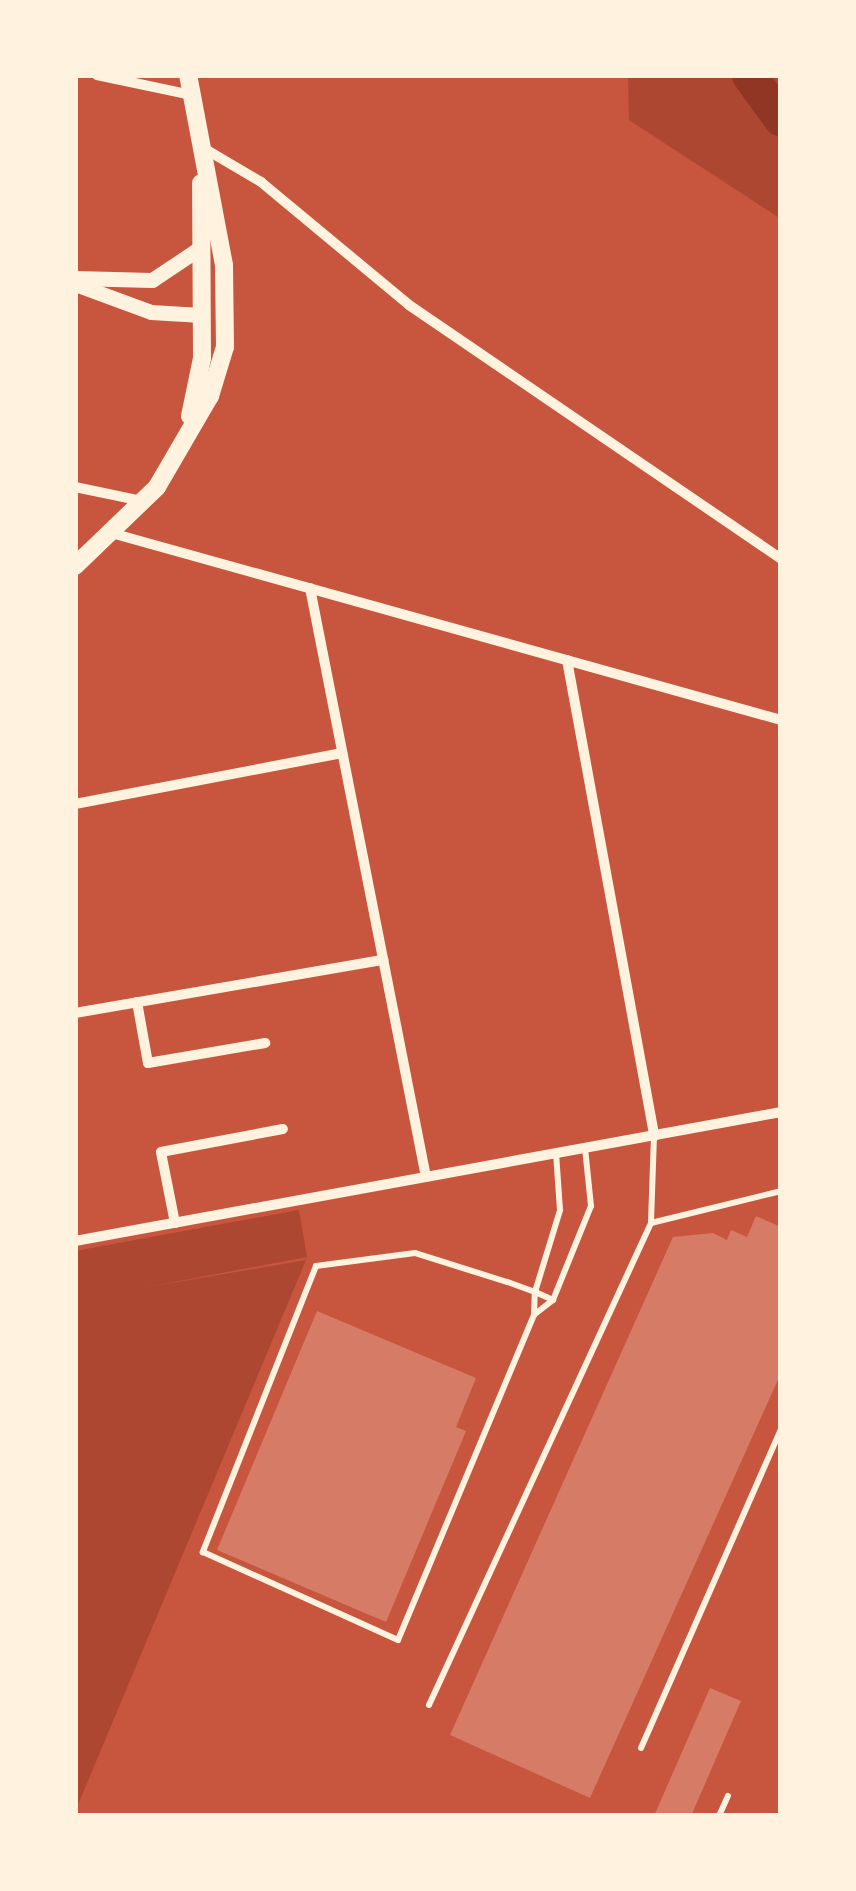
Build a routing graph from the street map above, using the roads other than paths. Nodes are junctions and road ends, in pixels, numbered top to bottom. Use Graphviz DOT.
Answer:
graph roads {
  1 [pos="97,75"];
  2 [pos="188,75"];
  3 [pos="191,95"];
  4 [pos="200,152"];
  5 [pos="197,250"];
  6 [pos="224,265"];
  7 [pos="75,281"];
  8 [pos="201,315"];
  9 [pos="181,446"];
  10 [pos="75,487"];
  11 [pos="145,502"];
  12 [pos="115,534"];
  13 [pos="781,559"];
  14 [pos="75,566"];
  15 [pos="310,588"];
  16 [pos="567,660"];
  17 [pos="781,720"];
  18 [pos="342,753"];
  19 [pos="75,804"];
  20 [pos="383,960"];
  21 [pos="138,1002"];
  22 [pos="75,1013"];
  23 [pos="265,1043"];
  24 [pos="781,1112"];
  25 [pos="283,1129"];
  26 [pos="654,1136"];
  27 [pos="585,1148"];
  28 [pos="556,1153"];
  29 [pos="426,1177"];
  30 [pos="781,1190"];
  31 [pos="175,1223"];
  32 [pos="651,1223"];
  33 [pos="75,1241"];
  34 [pos="534,1292"];
  35 [pos="554,1300"];
  36 [pos="534,1315"];
  37 [pos="781,1429"];
  38 [pos="430,1705"];
  39 [pos="641,1748"];
  40 [pos="728,1796"];
  41 [pos="719,1816"];
  1 -- 3 [label="street"];
  2 -- 3 [label="main road"];
  3 -- 4 [label="main road"];
  4 -- 5 [label="main road"];
  4 -- 6 [label="main road"];
  4 -- 13 [label="street"];
  5 -- 7 [label="street"];
  5 -- 8 [label="main road"];
  6 -- 8 [label="main road"];
  6 -- 9 [label="main road"];
  7 -- 8 [label="street"];
  8 -- 9 [label="main road"];
  9 -- 11 [label="main road"];
  10 -- 11 [label="street"];
  11 -- 12 [label="main road"];
  12 -- 14 [label="main road"];
  12 -- 15 [label="street"];
  15 -- 16 [label="street"];
  15 -- 18 [label="street"];
  16 -- 17 [label="street"];
  16 -- 26 [label="street"];
  18 -- 19 [label="street"];
  18 -- 20 [label="street"];
  20 -- 21 [label="street"];
  20 -- 29 [label="street"];
  21 -- 22 [label="street"];
  21 -- 23 [label="street"];
  24 -- 26 [label="street"];
  25 -- 31 [label="street"];
  26 -- 27 [label="street"];
  26 -- 32 [label="lane"];
  27 -- 28 [label="street"];
  27 -- 35 [label="lane"];
  28 -- 29 [label="street"];
  28 -- 34 [label="lane"];
  29 -- 31 [label="street"];
  30 -- 32 [label="lane"];
  31 -- 33 [label="street"];
  32 -- 38 [label="lane"];
  34 -- 35 [label="lane"];
  34 -- 36 [label="lane"];
  34 -- 36 [label="lane"];
  35 -- 36 [label="lane"];
  37 -- 39 [label="lane"];
  40 -- 41 [label="lane"];
}
